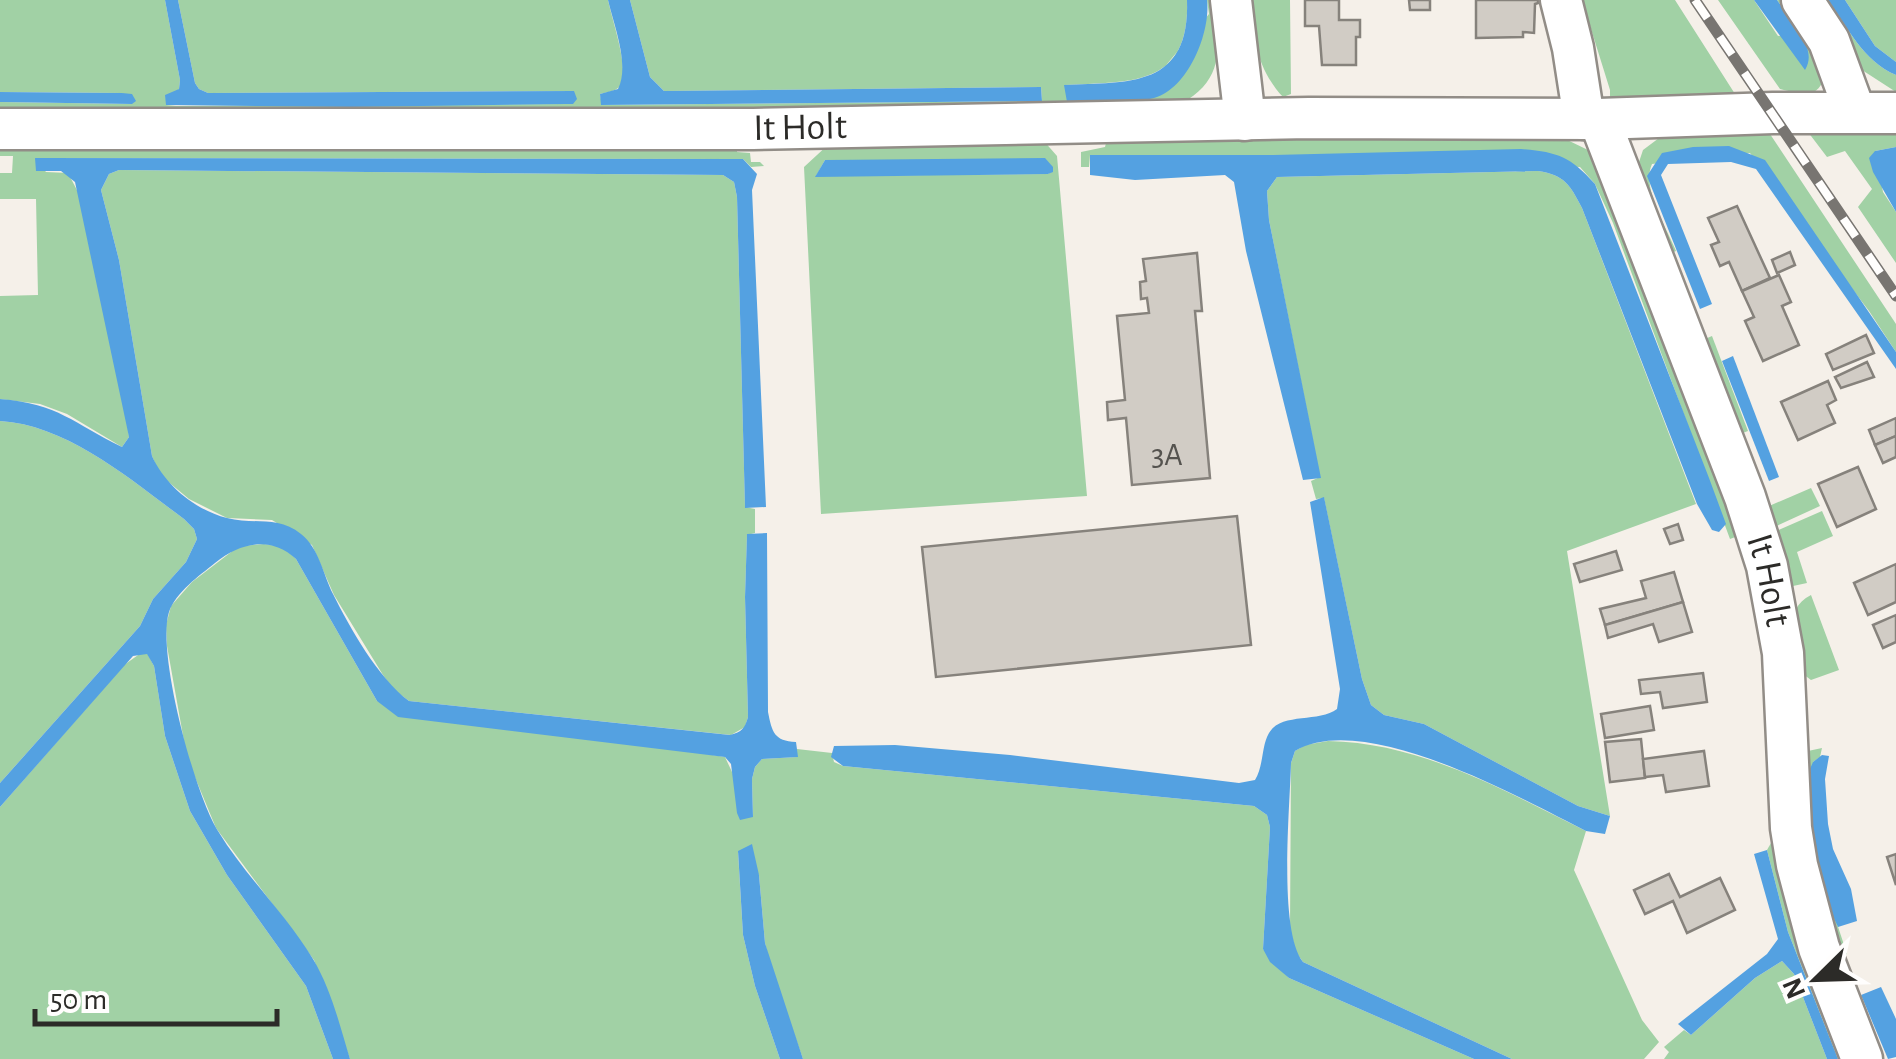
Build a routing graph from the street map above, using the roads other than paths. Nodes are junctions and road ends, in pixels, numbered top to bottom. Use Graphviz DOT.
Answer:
graph roads {
  1 [pos="1231,0"];
  2 [pos="1560,0"];
  3 [pos="1802,0"];
  4 [pos="1855,112"];
  5 [pos="1896,113"];
  6 [pos="1591,119"];
  7 [pos="1245,120"];
  8 [pos="0,129"];
  9 [pos="1862,1059"];
  1 -- 7 [label="street"];
  2 -- 6 [label="street"];
  3 -- 4 [label="street"];
  4 -- 5 [label="street, It Holt"];
  4 -- 6 [label="street, It Holt"];
  6 -- 7 [label="street, It Holt"];
  6 -- 9 [label="street, It Holt"];
  7 -- 8 [label="street, It Holt"];
}
